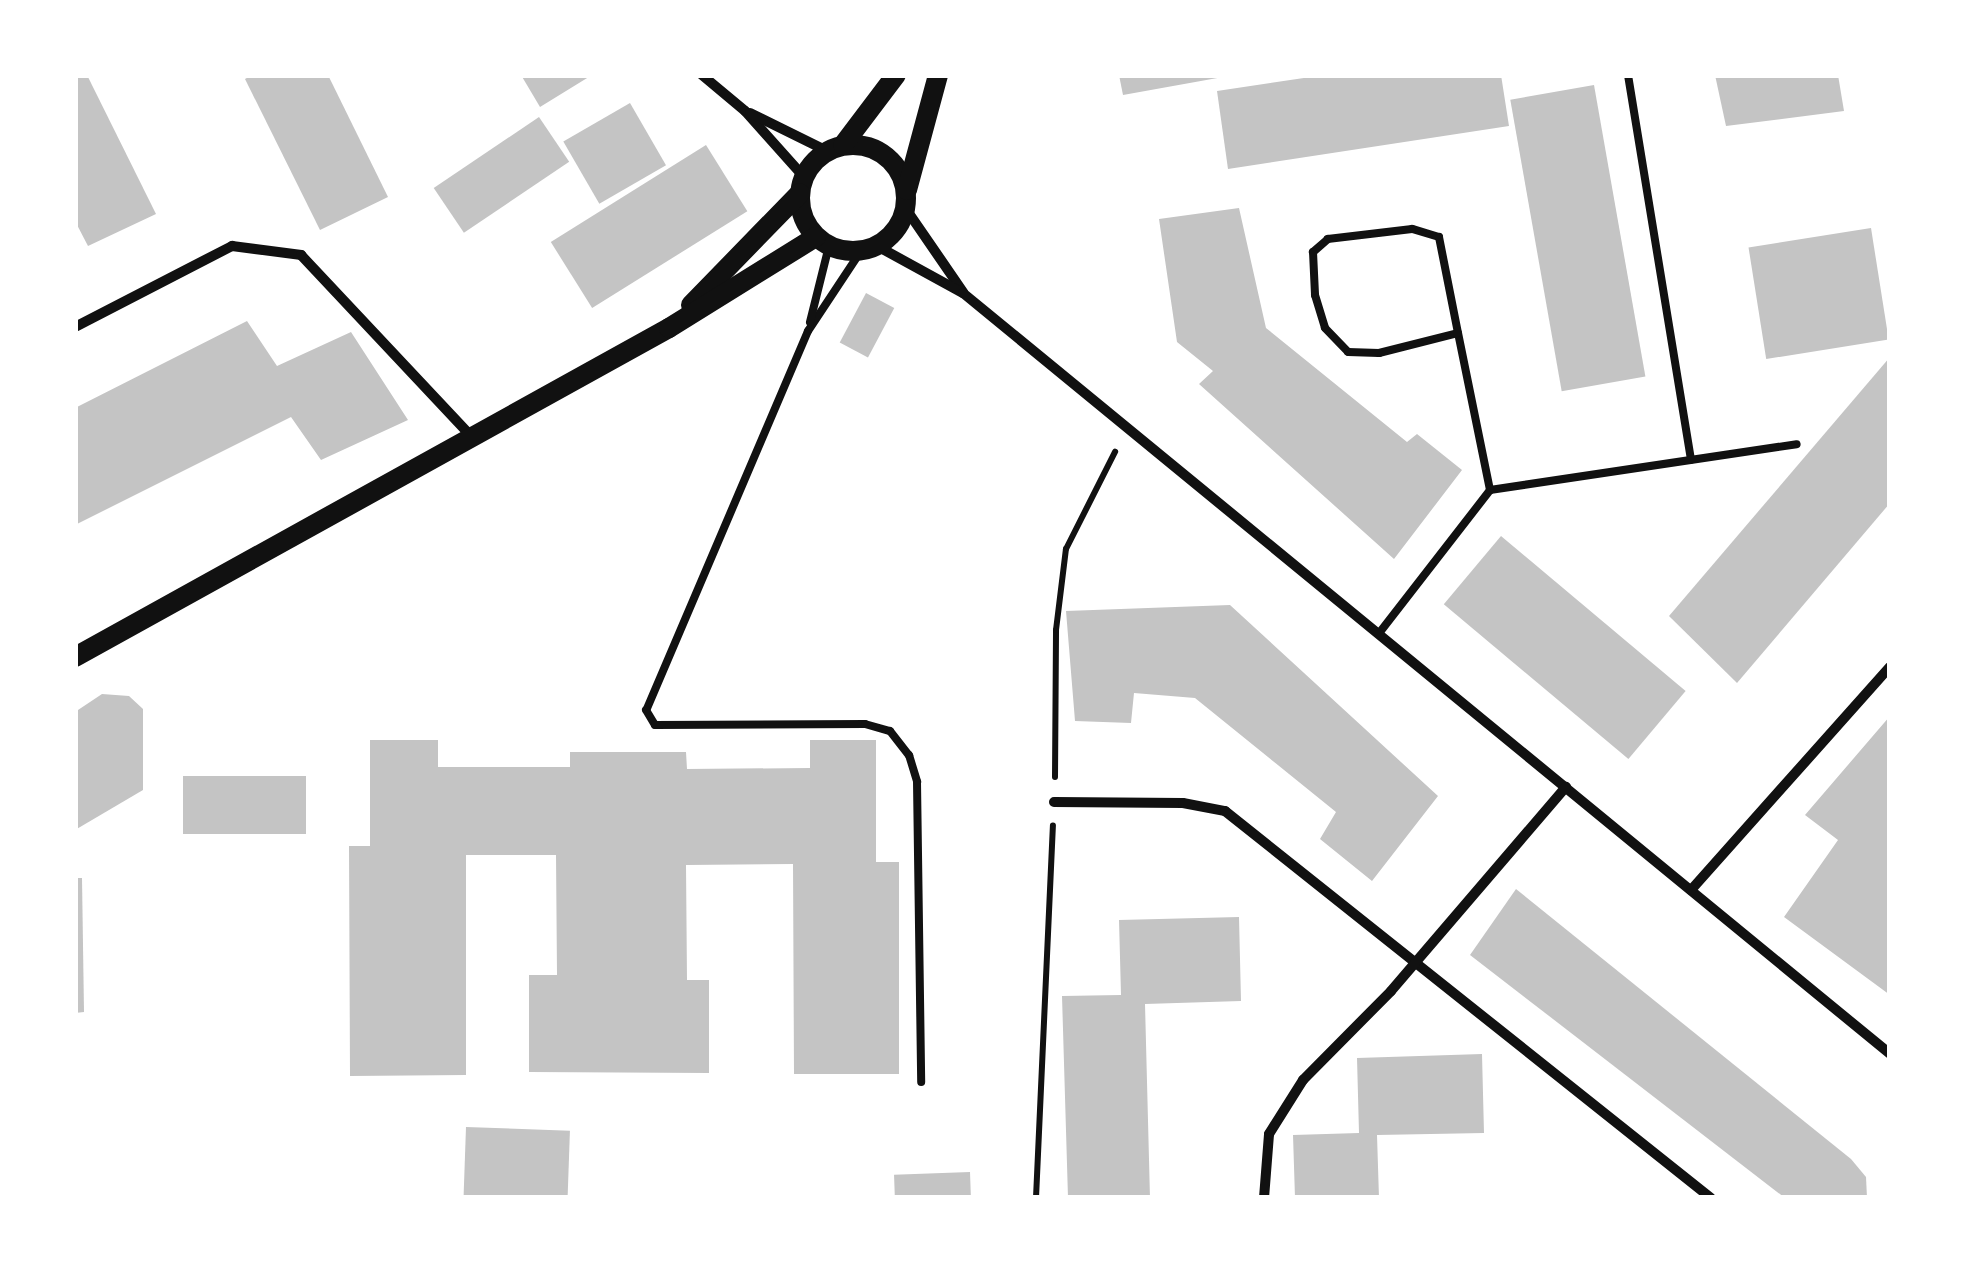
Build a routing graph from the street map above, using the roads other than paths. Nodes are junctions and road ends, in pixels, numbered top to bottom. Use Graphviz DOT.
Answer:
graph roads {
  1 [pos="702,75"];
  2 [pos="896,75"];
  3 [pos="938,75"];
  4 [pos="1628,75"];
  5 [pos="745,111"];
  6 [pos="835,148"];
  7 [pos="802,185"];
  8 [pos="906,200"];
  9 [pos="822,242"];
  10 [pos="869,249"];
  11 [pos="963,293"];
  12 [pos="75,327"];
  13 [pos="669,328"];
  14 [pos="808,331"];
  15 [pos="1458,334"];
  16 [pos="472,437"];
  17 [pos="1796,444"];
  18 [pos="1691,460"];
  19 [pos="1490,490"];
  20 [pos="1380,632"];
  21 [pos="75,657"];
  22 [pos="1890,666"];
  23 [pos="1566,787"];
  24 [pos="1054,802"];
  25 [pos="1691,890"];
  26 [pos="1418,960"];
  27 [pos="1890,1054"];
  28 [pos="921,1082"];
  29 [pos="1264,1198"];
  30 [pos="1711,1198"];
  1 -- 5 [label="street"];
  2 -- 6 [label="main road"];
  3 -- 8 [label="main road"];
  4 -- 18 [label="lane"];
  5 -- 6 [label="street"];
  5 -- 7 [label="street"];
  6 -- 7 [label="main road"];
  6 -- 8 [label="main road"];
  7 -- 9 [label="main road"];
  7 -- 13 [label="main road"];
  8 -- 10 [label="main road"];
  8 -- 11 [label="street"];
  9 -- 10 [label="main road"];
  9 -- 13 [label="main road"];
  9 -- 14 [label="lane"];
  10 -- 11 [label="street"];
  10 -- 14 [label="lane"];
  11 -- 20 [label="street"];
  12 -- 16 [label="street"];
  13 -- 16 [label="main road"];
  14 -- 28 [label="lane"];
  15 -- 15 [label="lane"];
  15 -- 19 [label="lane"];
  16 -- 21 [label="main road"];
  17 -- 18 [label="lane"];
  18 -- 19 [label="lane"];
  19 -- 20 [label="lane"];
  20 -- 23 [label="street"];
  22 -- 25 [label="street"];
  23 -- 25 [label="street"];
  23 -- 26 [label="street"];
  24 -- 26 [label="street"];
  25 -- 27 [label="street"];
  26 -- 29 [label="street"];
  26 -- 30 [label="street"];
}
